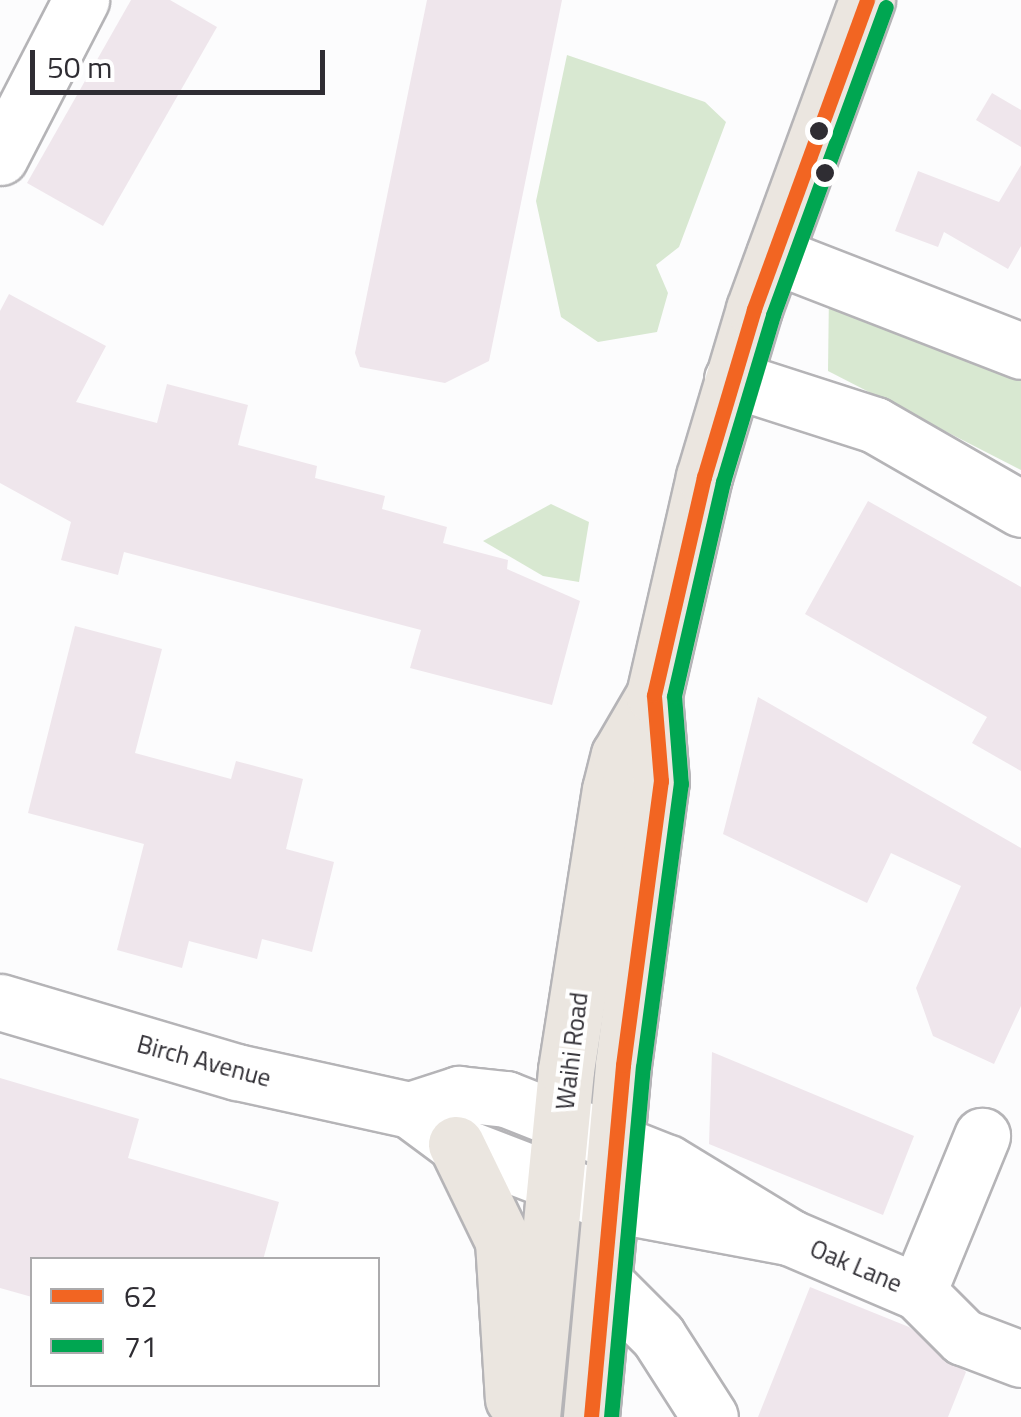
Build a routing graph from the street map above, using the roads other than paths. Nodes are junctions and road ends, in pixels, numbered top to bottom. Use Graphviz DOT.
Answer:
graph roads {
  1 [pos="81,0"];
  2 [pos="868,0"];
  3 [pos="0,157"];
  4 [pos="774,255"];
  5 [pos="1021,350"];
  6 [pos="732,380"];
  7 [pos="1021,509"];
  8 [pos="0,1002"];
  9 [pos="410,1110"];
  10 [pos="590,1132"];
  11 [pos="982,1136"];
  12 [pos="456,1144"];
  13 [pos="585,1192"];
  14 [pos="789,1237"];
  15 [pos="605,1282"];
  16 [pos="918,1292"];
  17 [pos="1021,1359"];
  18 [pos="515,1417"];
  19 [pos="532,1417"];
  20 [pos="591,1417"];
  21 [pos="710,1417"];
  1 -- 3 [label="street"];
  2 -- 4 [label="main road, Waihi Road"];
  4 -- 5 [label="street"];
  4 -- 6 [label="main road, Waihi Road"];
  6 -- 7 [label="street"];
  6 -- 10 [label="main road, Waihi Road"];
  8 -- 9 [label="street, Birch Avenue"];
  9 -- 10 [label="street"];
  9 -- 12 [label="street, Birch Avenue"];
  10 -- 13 [label="main road, Waihi Road"];
  10 -- 14 [label="street, Oak Lane"];
  11 -- 16 [label="street"];
  12 -- 13 [label="street, Birch Avenue"];
  12 -- 18 [label="main road"];
  13 -- 14 [label="street, Oak Lane"];
  13 -- 15 [label="main road, Waihi Road"];
  13 -- 19 [label="main road, Waihi Road"];
  14 -- 16 [label="street, Oak Lane"];
  15 -- 20 [label="main road, Waihi Road"];
  15 -- 21 [label="street"];
  16 -- 17 [label="street, Oak Lane"];
}
